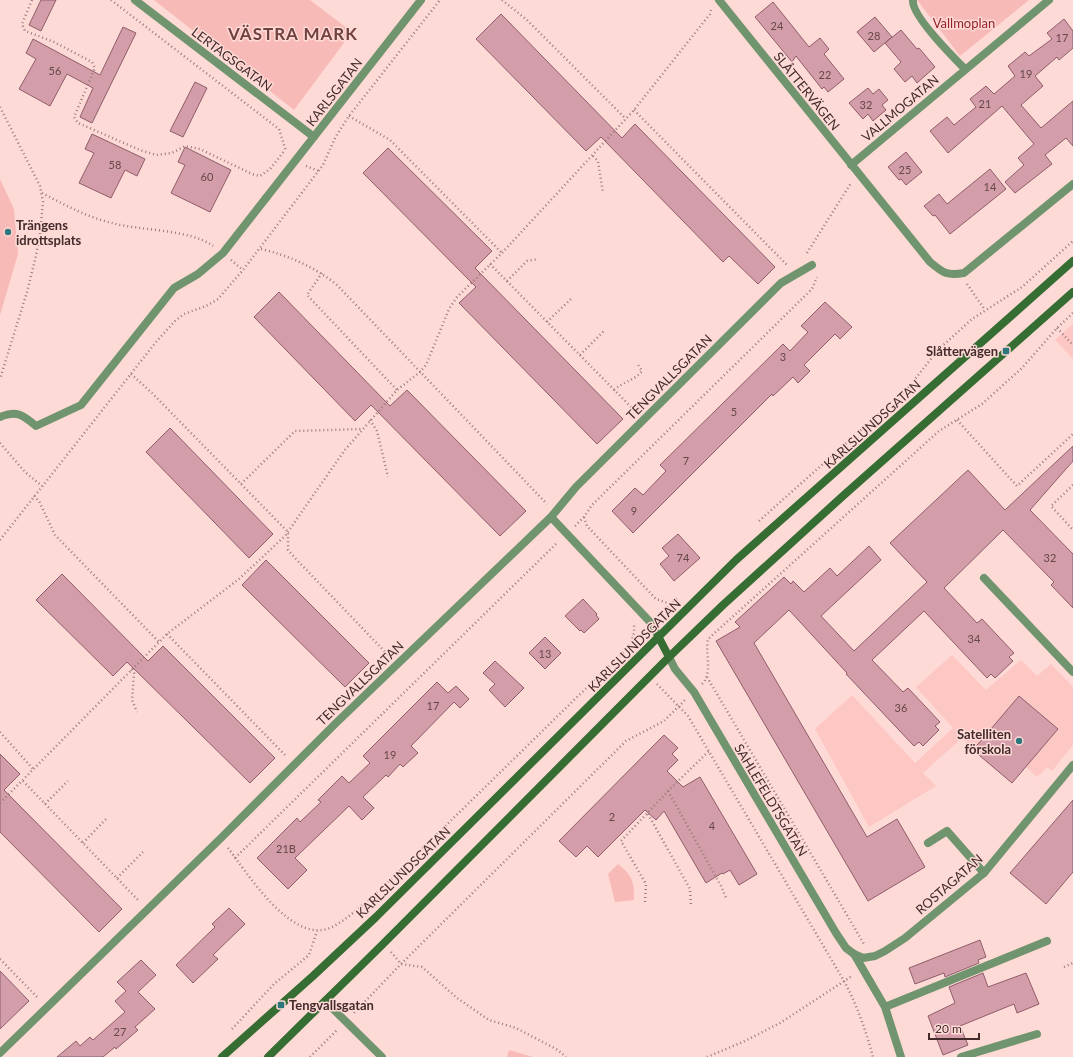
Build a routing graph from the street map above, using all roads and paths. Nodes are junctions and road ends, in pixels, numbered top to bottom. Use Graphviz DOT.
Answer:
graph roads {
  1 [pos="32,0"];
  2 [pos="111,0"];
  3 [pos="135,0"];
  4 [pos="421,0"];
  5 [pos="440,0"];
  6 [pos="502,0"];
  7 [pos="719,0"];
  8 [pos="913,0"];
  9 [pos="1049,0"];
  10 [pos="712,7"];
  11 [pos="965,70"];
  12 [pos="0,107"];
  13 [pos="634,110"];
  14 [pos="349,116"];
  15 [pos="626,119"];
  16 [pos="314,137"];
  17 [pos="286,150"];
  18 [pos="289,155"];
  19 [pos="593,156"];
  20 [pos="303,164"];
  21 [pos="851,165"];
  22 [pos="319,171"];
  23 [pos="857,172"];
  24 [pos="1073,184"];
  25 [pos="42,192"];
  26 [pos="603,194"];
  27 [pos="1073,241"];
  28 [pos="261,249"];
  29 [pos="223,253"];
  30 [pos="502,253"];
  31 [pos="806,255"];
  32 [pos="538,258"];
  33 [pos="1073,261"];
  34 [pos="490,264"];
  35 [pos="812,265"];
  36 [pos="243,270"];
  37 [pos="322,273"];
  38 [pos="964,273"];
  39 [pos="796,274"];
  40 [pos="507,281"];
  41 [pos="1073,292"];
  42 [pos="570,299"];
  43 [pos="985,310"];
  44 [pos="1073,313"];
  45 [pos="547,322"];
  46 [pos="1057,328"];
  47 [pos="604,330"];
  48 [pos="1073,345"];
  49 [pos="580,355"];
  50 [pos="637,363"];
  51 [pos="420,372"];
  52 [pos="131,374"];
  53 [pos="0,379"];
  54 [pos="397,390"];
  55 [pos="614,390"];
  56 [pos="0,417"];
  57 [pos="370,420"];
  58 [pos="644,420"];
  59 [pos="957,420"];
  60 [pos="362,429"];
  61 [pos="1073,434"];
  62 [pos="0,443"];
  63 [pos="388,476"];
  64 [pos="240,484"];
  65 [pos="1073,485"];
  66 [pos="42,486"];
  67 [pos="34,496"];
  68 [pos="547,505"];
  69 [pos="551,517"];
  70 [pos="584,517"];
  71 [pos="755,524"];
  72 [pos="1073,530"];
  73 [pos="288,532"];
  74 [pos="567,534"];
  75 [pos="0,540"];
  76 [pos="984,578"];
  77 [pos="682,594"];
  78 [pos="671,604"];
  79 [pos="684,611"];
  80 [pos="700,627"];
  81 [pos="167,634"];
  82 [pos="658,636"];
  83 [pos="710,637"];
  84 [pos="637,638"];
  85 [pos="159,642"];
  86 [pos="669,657"];
  87 [pos="397,664"];
  88 [pos="131,670"];
  89 [pos="1073,672"];
  90 [pos="650,676"];
  91 [pos="706,677"];
  92 [pos="694,692"];
  93 [pos="679,706"];
  94 [pos="137,712"];
  95 [pos="0,732"];
  96 [pos="709,751"];
  97 [pos="294,765"];
  98 [pos="1073,765"];
  99 [pos="34,770"];
  100 [pos="23,781"];
  101 [pos="68,781"];
  102 [pos="668,791"];
  103 [pos="0,804"];
  104 [pos="45,804"];
  105 [pos="648,814"];
  106 [pos="106,819"];
  107 [pos="221,838"];
  108 [pos="83,843"];
  109 [pos="928,843"];
  110 [pos="143,852"];
  111 [pos="236,858"];
  112 [pos="984,873"];
  113 [pos="117,878"];
  114 [pos="727,900"];
  115 [pos="646,902"];
  116 [pos="691,906"];
  117 [pos="148,910"];
  118 [pos="317,931"];
  119 [pos="1047,941"];
  120 [pos="391,953"];
  121 [pos="854,954"];
  122 [pos="871,957"];
  123 [pos="0,959"];
  124 [pos="1073,963"];
  125 [pos="401,964"];
  126 [pos="1064,967"];
  127 [pos="863,969"];
  128 [pos="385,982"];
  129 [pos="844,982"];
  130 [pos="325,1000"];
  131 [pos="885,1007"];
  132 [pos="47,1008"];
  133 [pos="232,1029"];
  134 [pos="1037,1034"];
  135 [pos="0,1053"];
  136 [pos="222,1057"];
  137 [pos="268,1057"];
  138 [pos="382,1057"];
  139 [pos="566,1057"];
  140 [pos="707,1057"];
  141 [pos="873,1057"];
  142 [pos="902,1057"];
  143 [pos="962,1057"];
  1 -- 17 [label="path"];
  2 -- 17 [label="path"];
  3 -- 16 [label="street, LERTAGSGATAN"];
  4 -- 16 [label="street, KARLSGATAN"];
  5 -- 14 [label="path"];
  6 -- 15 [label="path"];
  7 -- 21 [label="street, SLÅTTERVÄGEN"];
  8 -- 11 [label="street"];
  9 -- 11 [label="street, VALLMOGATAN"];
  10 -- 13 [label="path"];
  11 -- 21 [label="street, VALLMOGATAN"];
  12 -- 25 [label="path"];
  13 -- 15 [label="path"];
  13 -- 39 [label="path"];
  14 -- 22 [label="path"];
  14 -- 30 [label="path"];
  15 -- 19 [label="path"];
  16 -- 29 [label="street, KARLSGATAN"];
  17 -- 18 [label="path"];
  19 -- 26 [label="path"];
  19 -- 30 [label="path"];
  20 -- 22 [label="path"];
  21 -- 23 [label="street, SLÅTTERVÄGEN"];
  22 -- 28 [label="path"];
  23 -- 31 [label="path"];
  23 -- 38 [label="street, SLÅTTERVÄGEN"];
  24 -- 38 [label="street"];
  25 -- 29 [label="path"];
  25 -- 53 [label="path"];
  27 -- 43 [label="path"];
  28 -- 36 [label="path"];
  28 -- 37 [label="path"];
  29 -- 36 [label="path"];
  29 -- 56 [label="street, KARLSGATAN"];
  30 -- 34 [label="path"];
  32 -- 40 [label="path"];
  33 -- 79 [label="main road, KARLSLUNDSGATAN"];
  34 -- 40 [label="path"];
  34 -- 51 [label="path"];
  35 -- 39 [label="street, TENGVALLSGATAN"];
  35 -- 70 [label="path"];
  36 -- 52 [label="path"];
  37 -- 51 [label="path"];
  37 -- 54 [label="path"];
  38 -- 43 [label="path"];
  39 -- 58 [label="street, TENGVALLSGATAN"];
  40 -- 45 [label="path"];
  41 -- 80 [label="main road"];
  42 -- 45 [label="path"];
  43 -- 71 [label="path"];
  44 -- 46 [label="path"];
  45 -- 49 [label="path"];
  46 -- 48 [label="path"];
  46 -- 59 [label="path"];
  47 -- 49 [label="path"];
  49 -- 55 [label="path"];
  50 -- 55 [label="path"];
  51 -- 54 [label="path"];
  51 -- 68 [label="path"];
  52 -- 64 [label="path"];
  52 -- 66 [label="path"];
  54 -- 57 [label="path"];
  55 -- 58 [label="path"];
  57 -- 60 [label="path"];
  57 -- 63 [label="path"];
  58 -- 69 [label="street, TENGVALLSGATAN"];
  59 -- 61 [label="path"];
  59 -- 83 [label="path"];
  60 -- 64 [label="path"];
  60 -- 73 [label="path"];
  62 -- 66 [label="path"];
  64 -- 73 [label="path"];
  65 -- 72 [label="path"];
  66 -- 67 [label="path"];
  67 -- 75 [label="path"];
  67 -- 85 [label="path"];
  69 -- 74 [label="street"];
  69 -- 87 [label="street, TENGVALLSGATAN"];
  70 -- 74 [label="path"];
  70 -- 78 [label="path"];
  73 -- 81 [label="path"];
  73 -- 87 [label="path"];
  74 -- 82 [label="street"];
  74 -- 111 [label="path"];
  76 -- 89 [label="street"];
  77 -- 78 [label="path"];
  78 -- 79 [label="path"];
  79 -- 82 [label="main road, KARLSLUNDSGATAN"];
  80 -- 83 [label="path"];
  80 -- 86 [label="main road"];
  81 -- 85 [label="path"];
  81 -- 97 [label="path"];
  82 -- 86 [label="main road"];
  82 -- 136 [label="main road, KARLSLUNDSGATAN"];
  83 -- 91 [label="path"];
  84 -- 118 [label="path"];
  85 -- 88 [label="path"];
  86 -- 90 [label="main road"];
  86 -- 92 [label="street, SAHLEFELDTSGATAN"];
  87 -- 97 [label="street, TENGVALLSGATAN"];
  88 -- 94 [label="path"];
  88 -- 99 [label="path"];
  90 -- 93 [label="path"];
  90 -- 130 [label="main road"];
  91 -- 92 [label="path"];
  91 -- 122 [label="path"];
  92 -- 93 [label="path"];
  92 -- 121 [label="street, SAHLEFELDTSGATAN"];
  93 -- 96 [label="path"];
  93 -- 125 [label="path"];
  95 -- 99 [label="path"];
  96 -- 102 [label="path"];
  96 -- 129 [label="path"];
  97 -- 107 [label="street, TENGVALLSGATAN"];
  98 -- 112 [label="street, ROSTAGATAN"];
  99 -- 100 [label="path"];
  100 -- 103 [label="path"];
  100 -- 104 [label="path"];
  101 -- 104 [label="path"];
  102 -- 105 [label="path"];
  102 -- 114 [label="path"];
  104 -- 108 [label="path"];
  105 -- 115 [label="path"];
  105 -- 116 [label="path"];
  106 -- 108 [label="path"];
  107 -- 111 [label="path"];
  107 -- 117 [label="street, TENGVALLSGATAN"];
  108 -- 113 [label="path"];
  109 -- 112 [label="street"];
  110 -- 113 [label="path"];
  111 -- 118 [label="path"];
  112 -- 122 [label="street, ROSTAGATAN"];
  113 -- 117 [label="path"];
  117 -- 132 [label="street, TENGVALLSGATAN"];
  118 -- 133 [label="path"];
  119 -- 131 [label="street"];
  120 -- 125 [label="path"];
  121 -- 122 [label="street"];
  121 -- 127 [label="street, SAHLEFELDTSGATAN"];
  123 -- 132 [label="path"];
  124 -- 126 [label="path"];
  125 -- 128 [label="path"];
  125 -- 139 [label="path"];
  127 -- 129 [label="path"];
  127 -- 131 [label="street, SAHLEFELDTSGATAN"];
  129 -- 140 [label="path"];
  129 -- 141 [label="path"];
  130 -- 137 [label="main road"];
  130 -- 138 [label="street"];
  131 -- 142 [label="street, SAHLEFELDTSGATAN"];
  132 -- 135 [label="street, TENGVALLSGATAN"];
  134 -- 143 [label="street"];
}
